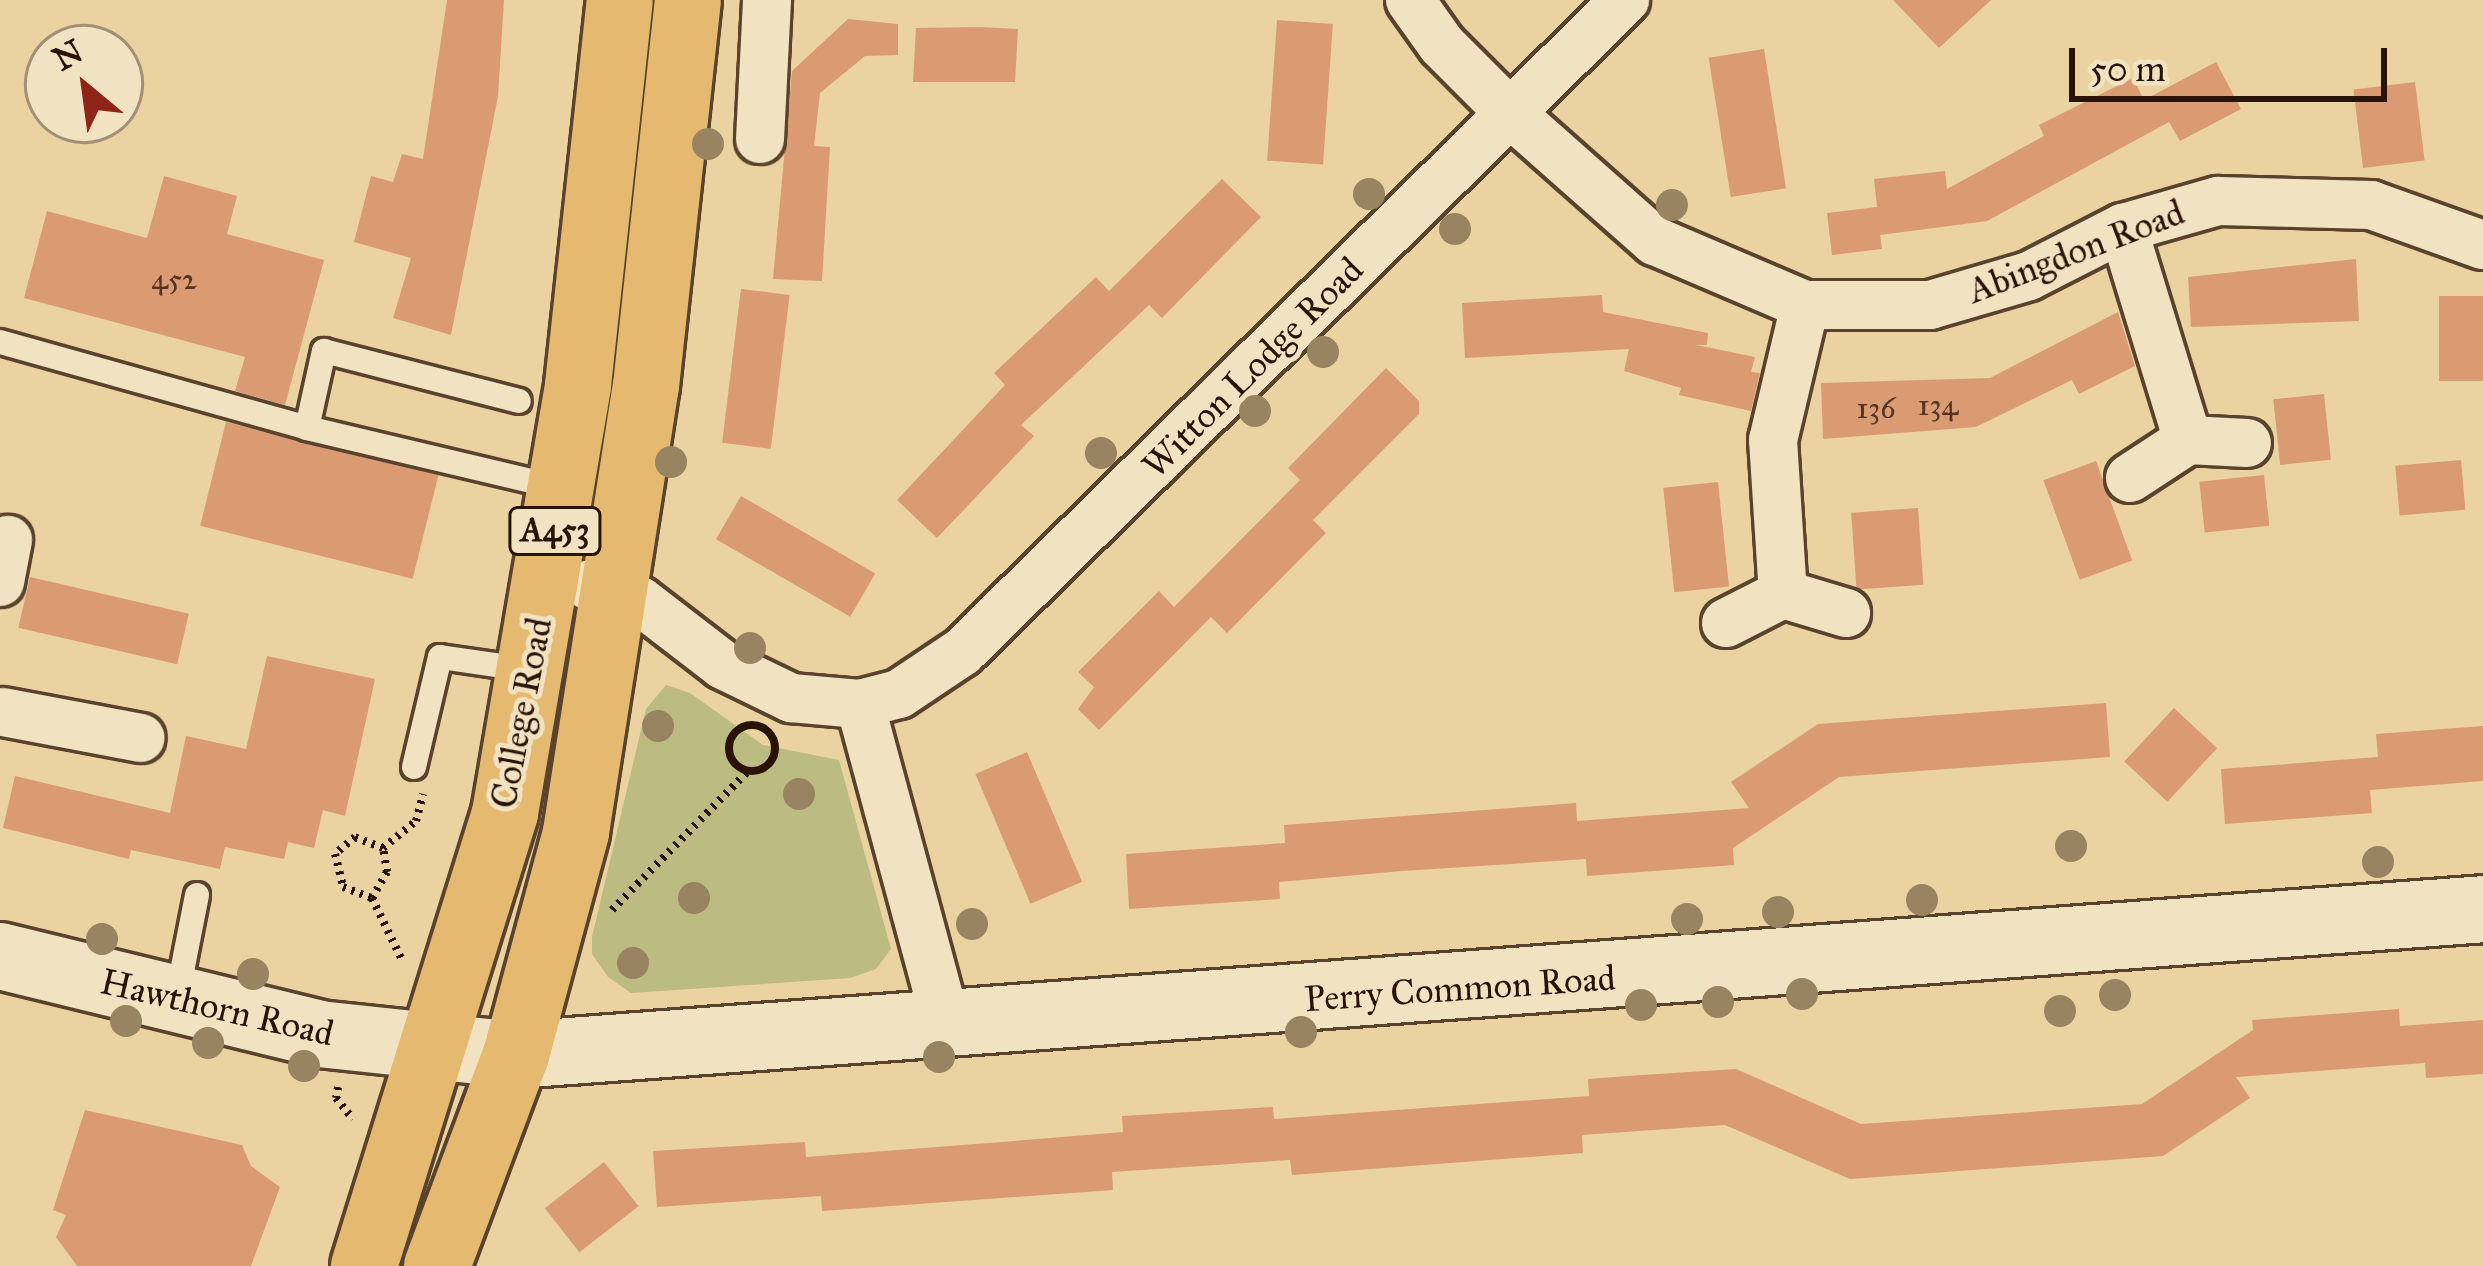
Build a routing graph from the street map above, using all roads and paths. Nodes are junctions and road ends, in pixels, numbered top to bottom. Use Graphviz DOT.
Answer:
graph roads {
  1 [pos="620,0"];
  2 [pos="688,0"];
  3 [pos="767,0"];
  4 [pos="1410,0"];
  5 [pos="1625,0"];
  6 [pos="1509,112"];
  7 [pos="760,139"];
  8 [pos="2123,228"];
  9 [pos="2483,245"];
  10 [pos="1805,305"];
  11 [pos="0,342"];
  12 [pos="519,401"];
  13 [pos="307,428"];
  14 [pos="2188,440"];
  15 [pos="2247,442"];
  16 [pos="2129,478"];
  17 [pos="596,494"];
  18 [pos="547,578"];
  19 [pos="613,589"];
  20 [pos="1784,594"];
  21 [pos="1846,613"];
  22 [pos="1726,623"];
  23 [pos="532,670"];
  24 [pos="860,704"];
  25 [pos="1,710"];
  26 [pos="141,738"];
  27 [pos="748,771"];
  28 [pos="420,776"];
  29 [pos="383,848"];
  30 [pos="197,895"];
  31 [pos="372,898"];
  32 [pos="2483,909"];
  33 [pos="602,920"];
  34 [pos="0,956"];
  35 [pos="407,973"];
  36 [pos="176,999"];
  37 [pos="947,1027"];
  38 [pos="436,1052"];
  39 [pos="516,1054"];
  40 [pos="364,1266"];
  41 [pos="436,1266"];
  1 -- 17 [label="main road, College Road / A453"];
  2 -- 17 [label="main road, College Road / A453"];
  3 -- 7 [label="street"];
  4 -- 6 [label="street, Abingdon Road"];
  5 -- 6 [label="street, Witton Lodge Road"];
  6 -- 10 [label="street, Abingdon Road"];
  6 -- 24 [label="street, Witton Lodge Road"];
  8 -- 9 [label="street, Abingdon Road"];
  8 -- 10 [label="street, Abingdon Road"];
  8 -- 14 [label="street"];
  10 -- 20 [label="street"];
  11 -- 13 [label="lane"];
  12 -- 13 [label="lane"];
  13 -- 17 [label="lane"];
  14 -- 15 [label="street"];
  14 -- 16 [label="street"];
  17 -- 18 [label="main road, College Road / A453"];
  17 -- 19 [label="main road, College Road / A453"];
  18 -- 19 [label="street"];
  18 -- 23 [label="main road, College Road / A453"];
  19 -- 24 [label="street"];
  19 -- 39 [label="main road, College Road / A453"];
  20 -- 21 [label="street"];
  20 -- 22 [label="street"];
  23 -- 28 [label="lane"];
  23 -- 38 [label="main road, College Road / A453"];
  24 -- 37 [label="street"];
  25 -- 26 [label="street"];
  27 -- 27 [label="path"];
  27 -- 33 [label="path"];
  28 -- 29 [label="path"];
  29 -- 31 [label="path"];
  29 -- 31 [label="path"];
  30 -- 36 [label="lane"];
  31 -- 35 [label="path"];
  32 -- 37 [label="street, Perry Common Road"];
  34 -- 36 [label="street, Hawthorn Road"];
  36 -- 38 [label="street, Hawthorn Road"];
  37 -- 39 [label="street, Perry Common Road"];
  38 -- 39 [label="street, Perry Common Road"];
  38 -- 40 [label="main road, College Road / A453"];
  39 -- 41 [label="main road, College Road / A453"];
}
